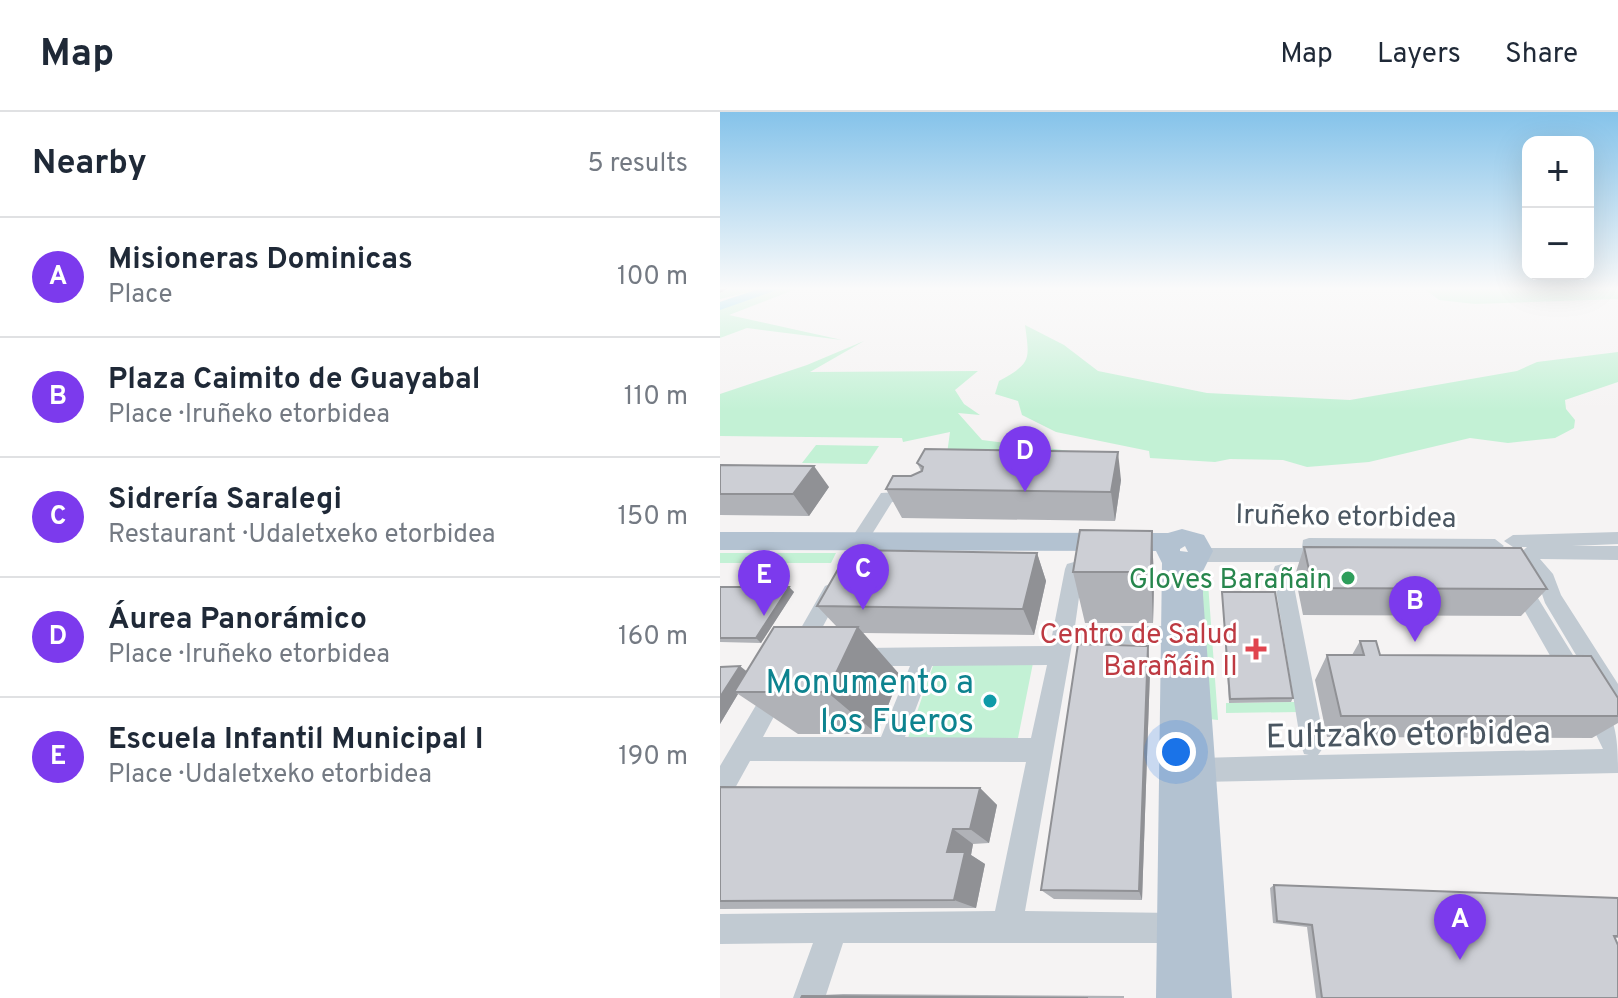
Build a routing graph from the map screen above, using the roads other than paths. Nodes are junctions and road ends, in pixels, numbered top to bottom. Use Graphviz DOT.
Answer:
graph roads {
  1 [pos="926,497"];
  2 [pos="1618,538"];
  3 [pos="720,541"];
  4 [pos="1184,552"];
  5 [pos="1512,552"];
  6 [pos="720,553"];
  7 [pos="1618,553"];
  8 [pos="851,556"];
  9 [pos="1074,569"];
  10 [pos="1282,571"];
  11 [pos="1174,635"];
  12 [pos="1061,645"];
  13 [pos="925,656"];
  14 [pos="834,657"];
  15 [pos="1618,704"];
  16 [pos="1615,740"];
  17 [pos="1313,745"];
  18 [pos="744,749"];
  19 [pos="888,749"];
  20 [pos="1041,750"];
  21 [pos="1618,761"];
  22 [pos="1200,770"];
  23 [pos="720,790"];
  24 [pos="1007,926"];
  25 [pos="833,928"];
  26 [pos="1176,928"];
  27 [pos="720,929"];
  28 [pos="809,998"];
  29 [pos="1177,998"];
  30 [pos="1211,998"];
  1 -- 8 [label="street"];
  2 -- 5 [label="street"];
  3 -- 8 [label="main road, Iruñeko etorbidea"];
  4 -- 5 [label="street, Iruñeko etorbidea"];
  4 -- 8 [label="main road, Iruñeko etorbidea"];
  4 -- 11 [label="main road"];
  4 -- 22 [label="main road"];
  5 -- 7 [label="street"];
  5 -- 15 [label="street"];
  5 -- 16 [label="street"];
  6 -- 8 [label="main road, Iruñeko etorbidea"];
  8 -- 18 [label="street"];
  9 -- 12 [label="street"];
  10 -- 17 [label="street"];
  11 -- 12 [label="street"];
  11 -- 26 [label="main road"];
  12 -- 13 [label="street"];
  12 -- 20 [label="street"];
  13 -- 14 [label="street"];
  13 -- 19 [label="street"];
  18 -- 19 [label="street"];
  18 -- 23 [label="street"];
  19 -- 20 [label="street"];
  20 -- 24 [label="street"];
  21 -- 22 [label="street, Eultzako etorbidea"];
  22 -- 30 [label="main road"];
  24 -- 25 [label="street"];
  24 -- 26 [label="street"];
  25 -- 27 [label="street"];
  25 -- 28 [label="street"];
  26 -- 29 [label="main road"];
}
